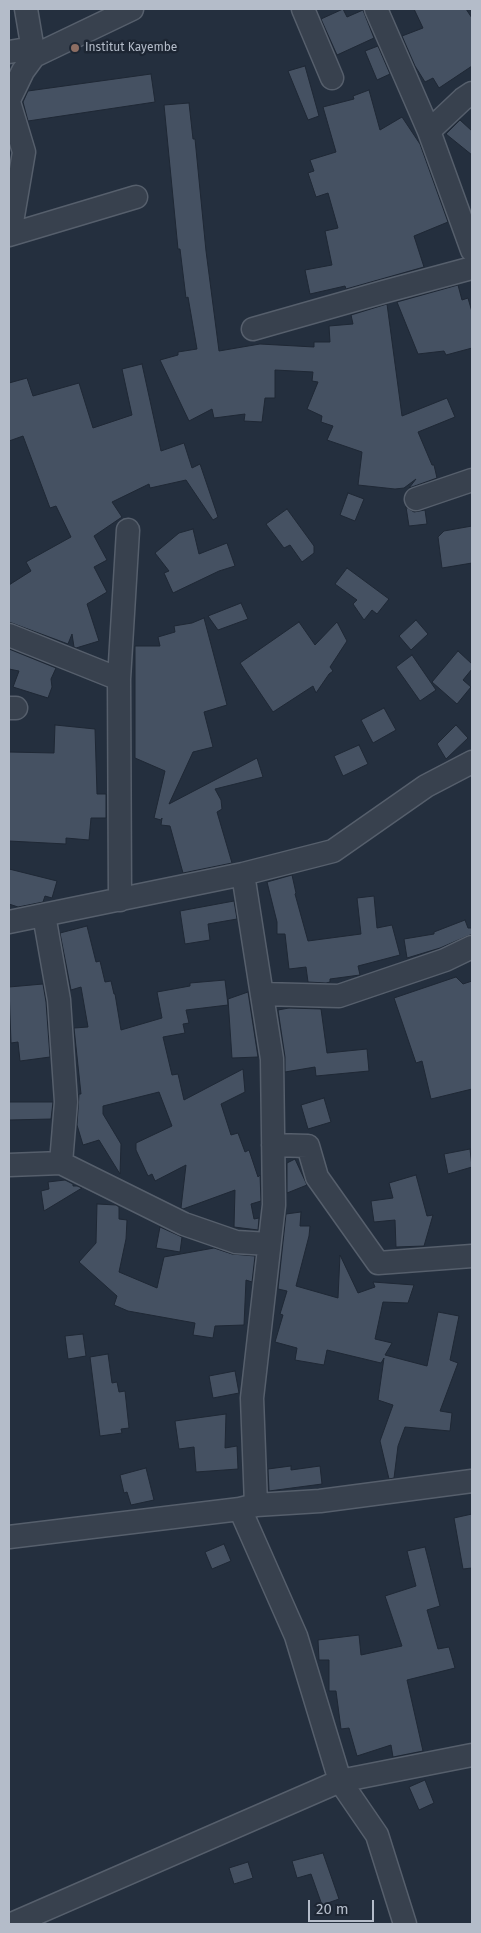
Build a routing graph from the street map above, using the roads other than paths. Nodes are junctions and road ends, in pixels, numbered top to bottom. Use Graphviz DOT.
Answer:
graph roads {
  1 [pos="26,9"];
  2 [pos="132,9"];
  3 [pos="303,9"];
  4 [pos="376,9"];
  5 [pos="9,52"];
  6 [pos="34,52"];
  7 [pos="332,78"];
  8 [pos="472,93"];
  9 [pos="9,101"];
  10 [pos="429,131"];
  11 [pos="136,198"];
  12 [pos="9,235"];
  13 [pos="472,250"];
  14 [pos="472,268"];
  15 [pos="253,329"];
  16 [pos="472,480"];
  17 [pos="416,499"];
  18 [pos="128,530"];
  19 [pos="9,635"];
  20 [pos="120,679"];
  21 [pos="472,762"];
  22 [pos="244,874"];
  23 [pos="120,900"];
  24 [pos="44,915"];
  25 [pos="9,922"];
  26 [pos="472,947"];
  27 [pos="262,994"];
  28 [pos="273,1145"];
  29 [pos="61,1163"];
  30 [pos="9,1165"];
  31 [pos="269,1244"];
  32 [pos="472,1256"];
  33 [pos="472,1481"];
  34 [pos="248,1507"];
  35 [pos="9,1537"];
  36 [pos="472,1755"];
  37 [pos="340,1781"];
  38 [pos="12,1919"];
  39 [pos="405,1924"];
  1 -- 6 [label="street"];
  2 -- 6 [label="street"];
  3 -- 7 [label="street"];
  4 -- 10 [label="street"];
  5 -- 6 [label="street"];
  6 -- 9 [label="street"];
  8 -- 10 [label="street"];
  9 -- 12 [label="street"];
  10 -- 13 [label="street"];
  11 -- 12 [label="street"];
  14 -- 15 [label="street"];
  16 -- 17 [label="street"];
  18 -- 20 [label="street"];
  19 -- 20 [label="street"];
  20 -- 23 [label="street"];
  21 -- 22 [label="street"];
  22 -- 23 [label="street"];
  22 -- 27 [label="street"];
  23 -- 24 [label="street"];
  24 -- 25 [label="street"];
  24 -- 29 [label="street"];
  26 -- 27 [label="street"];
  27 -- 28 [label="street"];
  28 -- 31 [label="street"];
  28 -- 32 [label="street"];
  29 -- 30 [label="street"];
  29 -- 31 [label="street"];
  31 -- 34 [label="street"];
  33 -- 34 [label="street"];
  34 -- 35 [label="street"];
  34 -- 37 [label="street"];
  36 -- 37 [label="street"];
  37 -- 38 [label="street"];
  37 -- 39 [label="street"];
}
